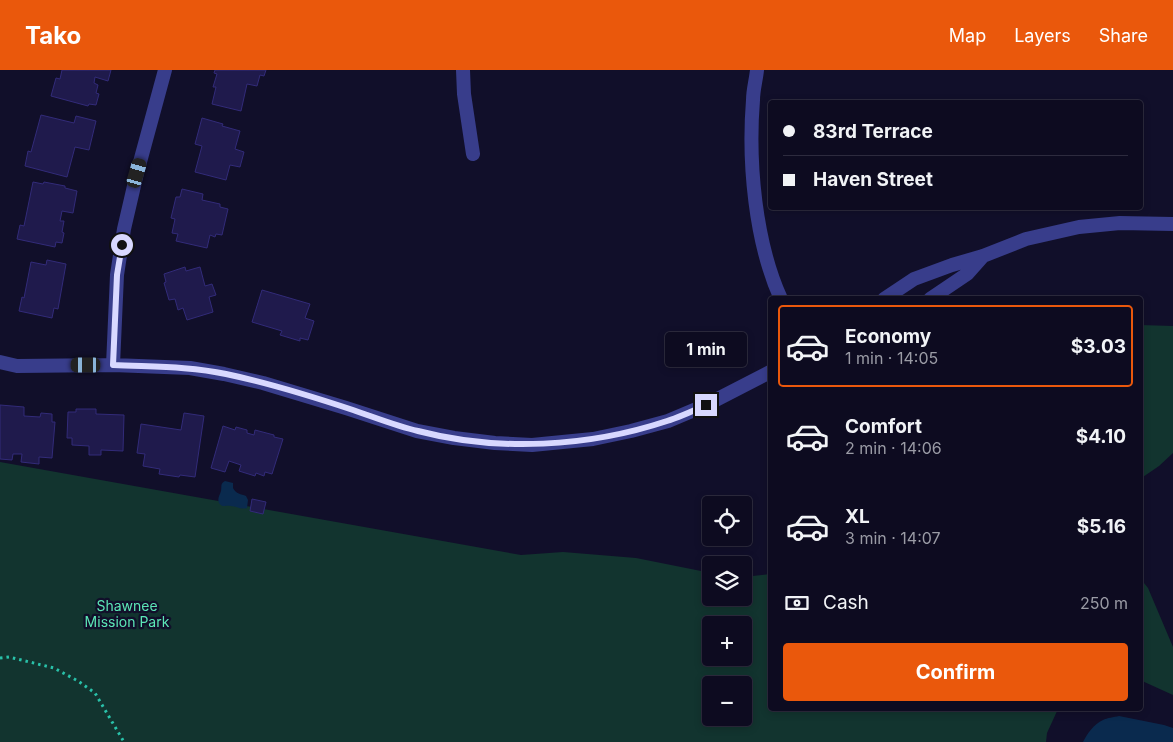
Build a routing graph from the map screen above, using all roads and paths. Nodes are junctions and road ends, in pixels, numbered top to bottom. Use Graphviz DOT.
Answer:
graph roads {
  1 [pos="165,70"];
  2 [pos="463,70"];
  3 [pos="758,70"];
  4 [pos="473,154"];
  5 [pos="1173,224"];
  6 [pos="983,256"];
  7 [pos="780,296"];
  8 [pos="889,296"];
  9 [pos="934,296"];
  10 [pos="0,362"];
  11 [pos="113,365"];
  12 [pos="768,373"];
  13 [pos="0,658"];
  14 [pos="124,742"];
  1 -- 11 [label="street"];
  2 -- 4 [label="street"];
  3 -- 7 [label="street"];
  5 -- 6 [label="street"];
  6 -- 8 [label="street"];
  6 -- 9 [label="street"];
  10 -- 11 [label="street"];
  11 -- 12 [label="street"];
  13 -- 14 [label="path"];
}
